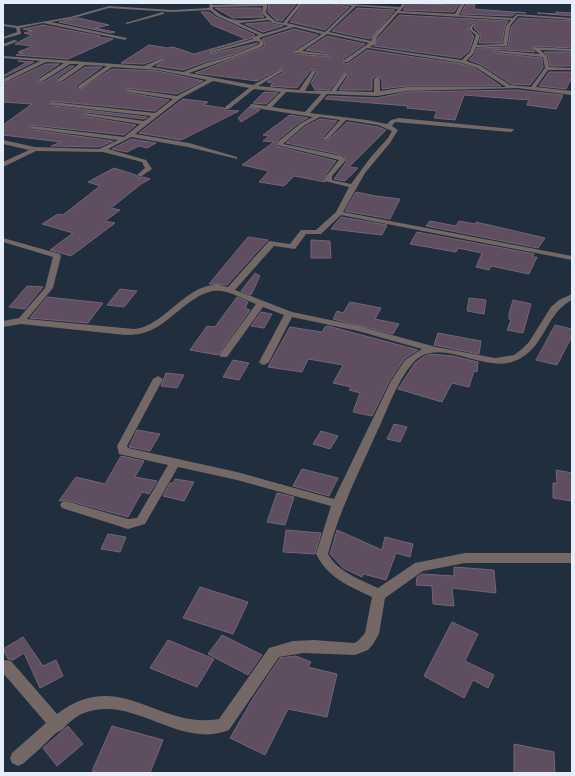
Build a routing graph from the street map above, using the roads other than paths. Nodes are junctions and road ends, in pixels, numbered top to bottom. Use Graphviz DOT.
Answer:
graph roads {
  1 [pos="301,3"];
  2 [pos="332,3"];
  3 [pos="405,3"];
  4 [pos="463,3"];
  5 [pos="266,4"];
  6 [pos="355,5"];
  7 [pos="211,6"];
  8 [pos="399,10"];
  9 [pos="170,11"];
  10 [pos="457,15"];
  11 [pos="269,19"];
  12 [pos="513,19"];
  13 [pos="572,19"];
  14 [pos="46,22"];
  15 [pos="233,22"];
  16 [pos="127,23"];
  17 [pos="284,24"];
  18 [pos="3,25"];
  19 [pos="473,25"];
  20 [pos="294,27"];
  21 [pos="17,28"];
  22 [pos="326,34"];
  23 [pos="263,35"];
  24 [pos="3,38"];
  25 [pos="125,39"];
  26 [pos="257,39"];
  27 [pos="16,41"];
  28 [pos="373,43"];
  29 [pos="3,46"];
  30 [pos="367,46"];
  31 [pos="474,47"];
  32 [pos="572,50"];
  33 [pos="213,52"];
  34 [pos="327,55"];
  35 [pos="545,56"];
  36 [pos="3,57"];
  37 [pos="162,59"];
  38 [pos="45,60"];
  39 [pos="346,61"];
  40 [pos="69,62"];
  41 [pos="463,62"];
  42 [pos="84,63"];
  43 [pos="112,65"];
  44 [pos="145,68"];
  45 [pos="547,68"];
  46 [pos="572,69"];
  47 [pos="281,70"];
  48 [pos="314,72"];
  49 [pos="185,73"];
  50 [pos="344,75"];
  51 [pos="212,79"];
  52 [pos="377,79"];
  53 [pos="41,80"];
  54 [pos="60,80"];
  55 [pos="3,82"];
  56 [pos="80,87"];
  57 [pos="253,87"];
  58 [pos="515,88"];
  59 [pos="532,89"];
  60 [pos="130,90"];
  61 [pos="285,90"];
  62 [pos="301,92"];
  63 [pos="329,92"];
  64 [pos="572,93"];
  65 [pos="377,94"];
  66 [pos="178,98"];
  67 [pos="53,103"];
  68 [pos="252,106"];
  69 [pos="227,108"];
  70 [pos="267,109"];
  71 [pos="306,114"];
  72 [pos="85,115"];
  73 [pos="155,115"];
  74 [pos="318,116"];
  75 [pos="344,119"];
  76 [pos="146,122"];
  77 [pos="388,125"];
  78 [pos="34,127"];
  79 [pos="511,130"];
  80 [pos="131,135"];
  81 [pos="327,138"];
  82 [pos="125,139"];
  83 [pos="3,142"];
  84 [pos="35,149"];
  85 [pos="104,150"];
  86 [pos="235,158"];
  87 [pos="3,165"];
  88 [pos="140,176"];
  89 [pos="352,186"];
  90 [pos="339,212"];
  91 [pos="3,240"];
  92 [pos="572,258"];
  93 [pos="229,291"];
  94 [pos="572,296"];
  95 [pos="260,304"];
  96 [pos="289,314"];
  97 [pos="21,321"];
  98 [pos="3,324"];
  99 [pos="438,350"];
  100 [pos="224,355"];
  101 [pos="264,362"];
  102 [pos="158,379"];
  103 [pos="175,463"];
  104 [pos="338,504"];
  105 [pos="66,505"];
  106 [pos="572,558"];
  107 [pos="379,595"];
  108 [pos="6,666"];
  109 [pos="57,725"];
  110 [pos="18,758"];
  1 -- 17 [label="street"];
  2 -- 6 [label="street"];
  3 -- 8 [label="street"];
  4 -- 10 [label="street"];
  5 -- 7 [label="street"];
  5 -- 11 [label="street"];
  6 -- 8 [label="street"];
  6 -- 22 [label="street"];
  7 -- 9 [label="street"];
  7 -- 15 [label="street"];
  8 -- 10 [label="street"];
  8 -- 28 [label="street"];
  9 -- 14 [label="street"];
  9 -- 16 [label="street"];
  10 -- 12 [label="street"];
  11 -- 15 [label="street"];
  11 -- 17 [label="street"];
  12 -- 13 [label="street"];
  12 -- 31 [label="street"];
  14 -- 21 [label="street"];
  14 -- 25 [label="street"];
  15 -- 23 [label="street"];
  17 -- 20 [label="street"];
  18 -- 21 [label="street"];
  19 -- 31 [label="street"];
  20 -- 22 [label="street"];
  20 -- 23 [label="street"];
  21 -- 24 [label="street"];
  22 -- 28 [label="street"];
  22 -- 34 [label="street"];
  23 -- 26 [label="street"];
  26 -- 33 [label="street"];
  26 -- 49 [label="street"];
  27 -- 29 [label="street"];
  28 -- 30 [label="street"];
  30 -- 39 [label="street"];
  30 -- 41 [label="street"];
  31 -- 35 [label="street"];
  31 -- 41 [label="street"];
  32 -- 35 [label="street"];
  35 -- 45 [label="street"];
  36 -- 38 [label="street"];
  37 -- 44 [label="street"];
  38 -- 40 [label="street"];
  38 -- 55 [label="street"];
  40 -- 42 [label="street"];
  40 -- 53 [label="street"];
  41 -- 58 [label="street"];
  42 -- 43 [label="street"];
  42 -- 54 [label="street"];
  43 -- 44 [label="street"];
  43 -- 56 [label="street"];
  44 -- 49 [label="street"];
  45 -- 46 [label="street"];
  45 -- 59 [label="street"];
  47 -- 57 [label="street"];
  48 -- 62 [label="street"];
  49 -- 51 [label="street"];
  50 -- 63 [label="street"];
  51 -- 57 [label="street"];
  51 -- 66 [label="street"];
  52 -- 65 [label="street"];
  57 -- 61 [label="street"];
  57 -- 69 [label="street"];
  58 -- 59 [label="street"];
  58 -- 65 [label="street"];
  59 -- 64 [label="street"];
  60 -- 66 [label="street"];
  61 -- 62 [label="street"];
  61 -- 70 [label="street"];
  62 -- 63 [label="street"];
  63 -- 65 [label="street"];
  63 -- 71 [label="street"];
  66 -- 73 [label="street"];
  67 -- 73 [label="street"];
  68 -- 70 [label="street"];
  70 -- 71 [label="street"];
  71 -- 74 [label="street"];
  72 -- 76 [label="street"];
  73 -- 76 [label="street"];
  74 -- 75 [label="street"];
  74 -- 89 [label="street"];
  75 -- 77 [label="street"];
  75 -- 81 [label="street"];
  76 -- 80 [label="street"];
  77 -- 79 [label="street"];
  77 -- 89 [label="street"];
  78 -- 82 [label="street"];
  80 -- 82 [label="street"];
  80 -- 86 [label="street"];
  82 -- 85 [label="street"];
  83 -- 84 [label="street"];
  84 -- 85 [label="street"];
  84 -- 87 [label="street"];
  85 -- 88 [label="street"];
  89 -- 90 [label="street"];
  90 -- 92 [label="street"];
  90 -- 93 [label="street"];
  91 -- 97 [label="street"];
  93 -- 95 [label="street"];
  93 -- 97 [label="street"];
  94 -- 99 [label="street"];
  95 -- 96 [label="street"];
  95 -- 100 [label="street"];
  96 -- 99 [label="street"];
  96 -- 101 [label="street"];
  97 -- 98 [label="street"];
  99 -- 104 [label="street"];
  102 -- 103 [label="street"];
  103 -- 104 [label="street"];
  103 -- 105 [label="street"];
  104 -- 107 [label="street"];
  106 -- 107 [label="street"];
  107 -- 109 [label="street"];
  108 -- 109 [label="street"];
  109 -- 110 [label="street"];
}
